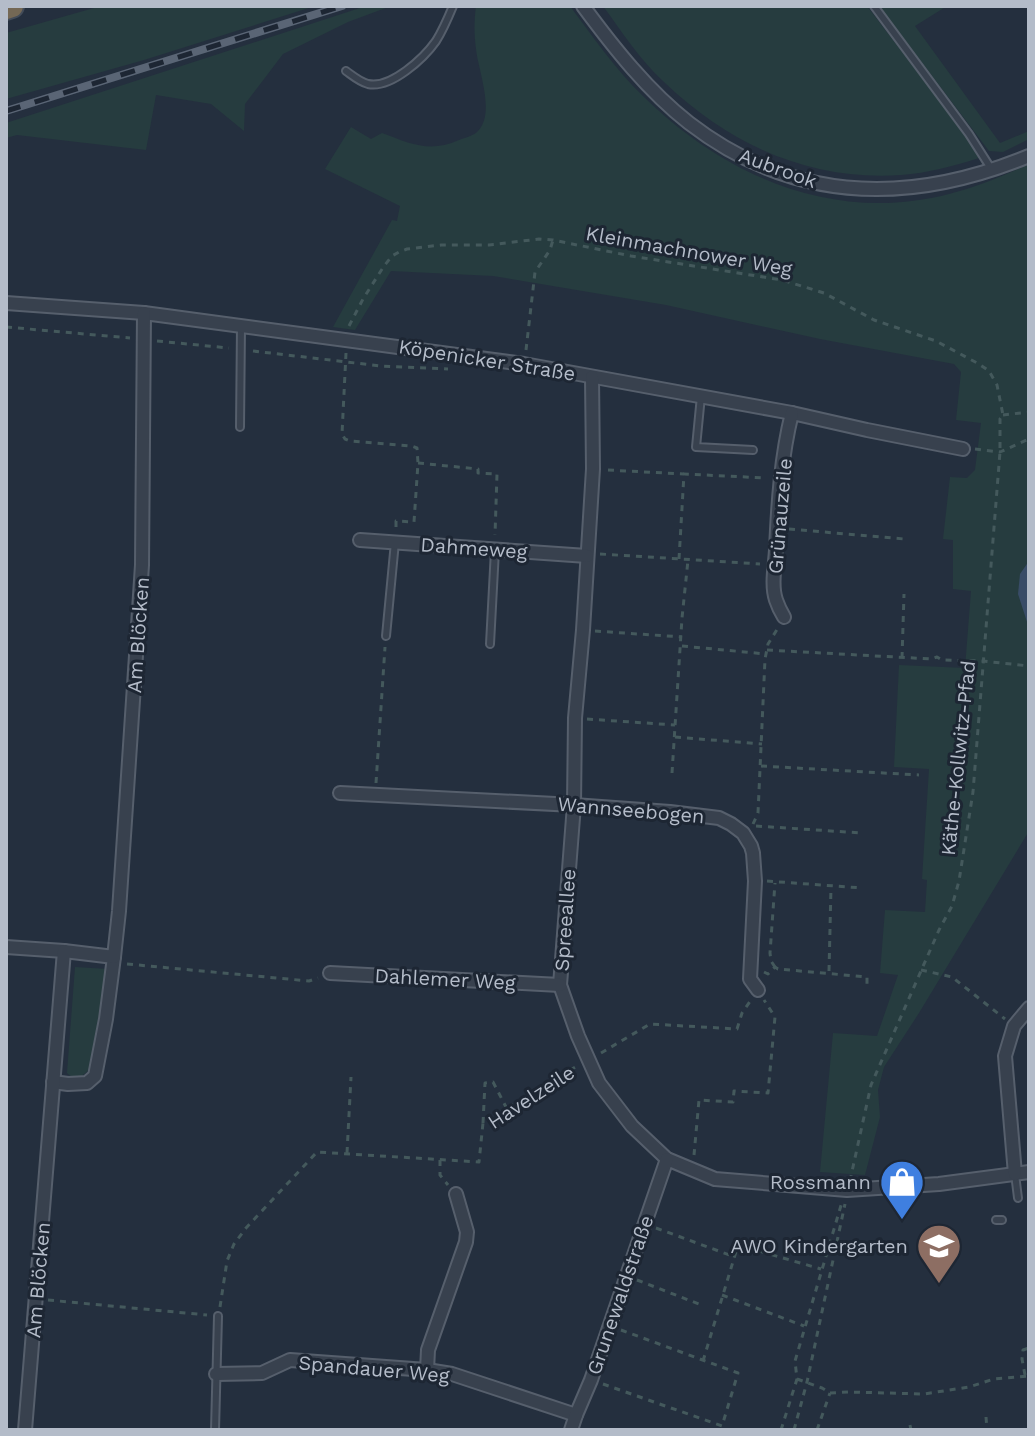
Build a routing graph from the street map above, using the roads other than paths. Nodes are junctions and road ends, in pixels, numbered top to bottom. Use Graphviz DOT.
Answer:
graph roads {
  1 [pos="12,6"];
  2 [pos="453,6"];
  3 [pos="583,6"];
  4 [pos="874,6"];
  5 [pos="6,8"];
  6 [pos="346,71"];
  7 [pos="1029,156"];
  8 [pos="992,170"];
  9 [pos="6,303"];
  10 [pos="144,313"];
  11 [pos="241,326"];
  12 [pos="592,377"];
  13 [pos="701,396"];
  14 [pos="792,413"];
  15 [pos="240,427"];
  16 [pos="963,449"];
  17 [pos="753,450"];
  18 [pos="360,540"];
  19 [pos="395,542"];
  20 [pos="495,550"];
  21 [pos="588,555"];
  22 [pos="784,617"];
  23 [pos="386,636"];
  24 [pos="490,644"];
  25 [pos="340,793"];
  26 [pos="574,805"];
  27 [pos="6,947"];
  28 [pos="64,951"];
  29 [pos="114,957"];
  30 [pos="330,973"];
  31 [pos="560,985"];
  32 [pos="758,990"];
  33 [pos="1029,1008"];
  34 [pos="53,1082"];
  35 [pos="667,1159"];
  36 [pos="1029,1172"];
  37 [pos="1015,1174"];
  38 [pos="456,1194"];
  39 [pos="1018,1198"];
  40 [pos="218,1316"];
  41 [pos="427,1370"];
  42 [pos="216,1374"];
  43 [pos="576,1415"];
  44 [pos="25,1430"];
  45 [pos="215,1430"];
  46 [pos="571,1430"];
  1 -- 5 [label="highway"];
  2 -- 6 [label="lane"];
  3 -- 8 [label="street, Aubrook"];
  4 -- 8 [label="lane"];
  7 -- 8 [label="street, Aubrook"];
  9 -- 10 [label="street, Köpenicker Straße"];
  10 -- 11 [label="street, Köpenicker Straße"];
  10 -- 29 [label="street, Am Blöcken"];
  11 -- 12 [label="street, Köpenicker Straße"];
  11 -- 15 [label="lane"];
  12 -- 13 [label="street, Köpenicker Straße"];
  12 -- 21 [label="street, Spreeallee"];
  13 -- 14 [label="street, Köpenicker Straße"];
  13 -- 17 [label="lane"];
  14 -- 16 [label="street, Köpenicker Straße"];
  14 -- 22 [label="street, Grünauzeile"];
  18 -- 19 [label="street, Dahmeweg"];
  19 -- 20 [label="street, Dahmeweg"];
  19 -- 23 [label="lane"];
  20 -- 21 [label="street, Dahmeweg"];
  20 -- 24 [label="lane"];
  21 -- 26 [label="street, Spreeallee"];
  25 -- 26 [label="street, Wannseebogen"];
  26 -- 31 [label="street, Spreeallee"];
  26 -- 32 [label="street, Wannseebogen"];
  27 -- 28 [label="street"];
  28 -- 29 [label="street"];
  28 -- 34 [label="street, Am Blöcken"];
  29 -- 34 [label="street, Am Blöcken"];
  30 -- 31 [label="street, Dahlemer Weg"];
  31 -- 35 [label="street, Spreeallee"];
  33 -- 37 [label="street"];
  34 -- 44 [label="street, Am Blöcken"];
  35 -- 37 [label="street, Spreeallee"];
  35 -- 43 [label="street, Grunewaldstraße"];
  36 -- 37 [label="street, Spreeallee"];
  37 -- 39 [label="lane"];
  38 -- 41 [label="street"];
  40 -- 42 [label="lane"];
  41 -- 42 [label="street, Spandauer Weg"];
  41 -- 43 [label="street, Spandauer Weg"];
  42 -- 45 [label="lane"];
  43 -- 46 [label="street, Grunewaldstraße"];
}
